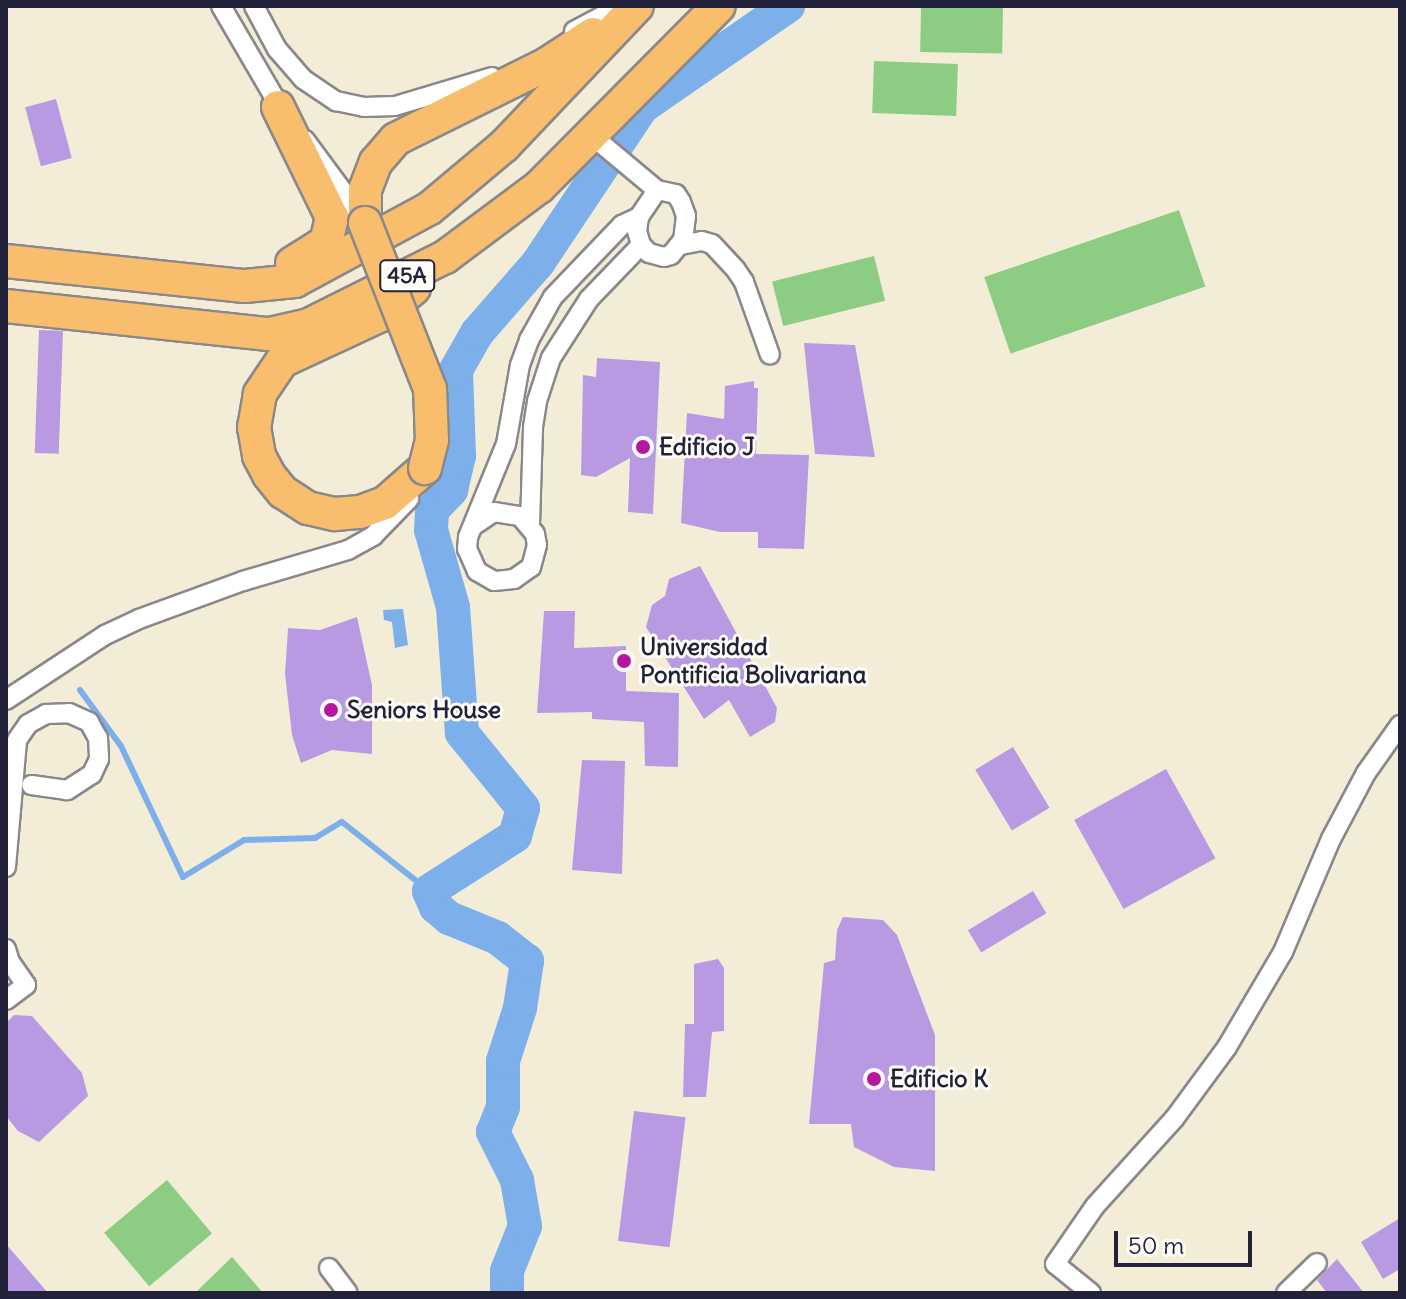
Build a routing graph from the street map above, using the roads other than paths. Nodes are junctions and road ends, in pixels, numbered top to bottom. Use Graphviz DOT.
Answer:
graph roads {
  1 [pos="221,6"];
  2 [pos="254,6"];
  3 [pos="621,6"];
  4 [pos="635,6"];
  5 [pos="719,6"];
  6 [pos="278,107"];
  7 [pos="599,141"];
  8 [pos="657,190"];
  9 [pos="639,217"];
  10 [pos="365,223"];
  11 [pos="641,245"];
  12 [pos="681,245"];
  13 [pos="445,257"];
  14 [pos="6,261"];
  15 [pos="245,286"];
  16 [pos="6,306"];
  17 [pos="770,355"];
  18 [pos="425,468"];
  19 [pos="530,524"];
  20 [pos="473,526"];
  21 [pos="6,700"];
  22 [pos="1400,725"];
  23 [pos="31,785"];
  24 [pos="6,867"];
  25 [pos="6,949"];
  26 [pos="6,1000"];
  27 [pos="1317,1263"];
  28 [pos="329,1268"];
  29 [pos="348,1293"];
  30 [pos="1091,1293"];
  31 [pos="1286,1293"];
  1 -- 6 [label="street"];
  2 -- 3 [label="street"];
  4 -- 10 [label="highway"];
  4 -- 15 [label="highway, 45A"];
  5 -- 7 [label="highway, 45A"];
  6 -- 10 [label="street"];
  6 -- 15 [label="highway"];
  7 -- 8 [label="street"];
  7 -- 13 [label="highway, 45A"];
  8 -- 9 [label="street"];
  8 -- 12 [label="street"];
  9 -- 11 [label="street"];
  9 -- 20 [label="street"];
  10 -- 18 [label="highway, bridge"];
  11 -- 12 [label="street"];
  11 -- 19 [label="street"];
  12 -- 17 [label="street"];
  13 -- 16 [label="highway, 45A"];
  13 -- 18 [label="highway"];
  14 -- 15 [label="highway, 45A"];
  18 -- 21 [label="street"];
  19 -- 20 [label="street"];
  19 -- 20 [label="street"];
  22 -- 30 [label="street"];
  23 -- 24 [label="street"];
  25 -- 26 [label="street"];
  27 -- 31 [label="street"];
  28 -- 29 [label="street"];
}
